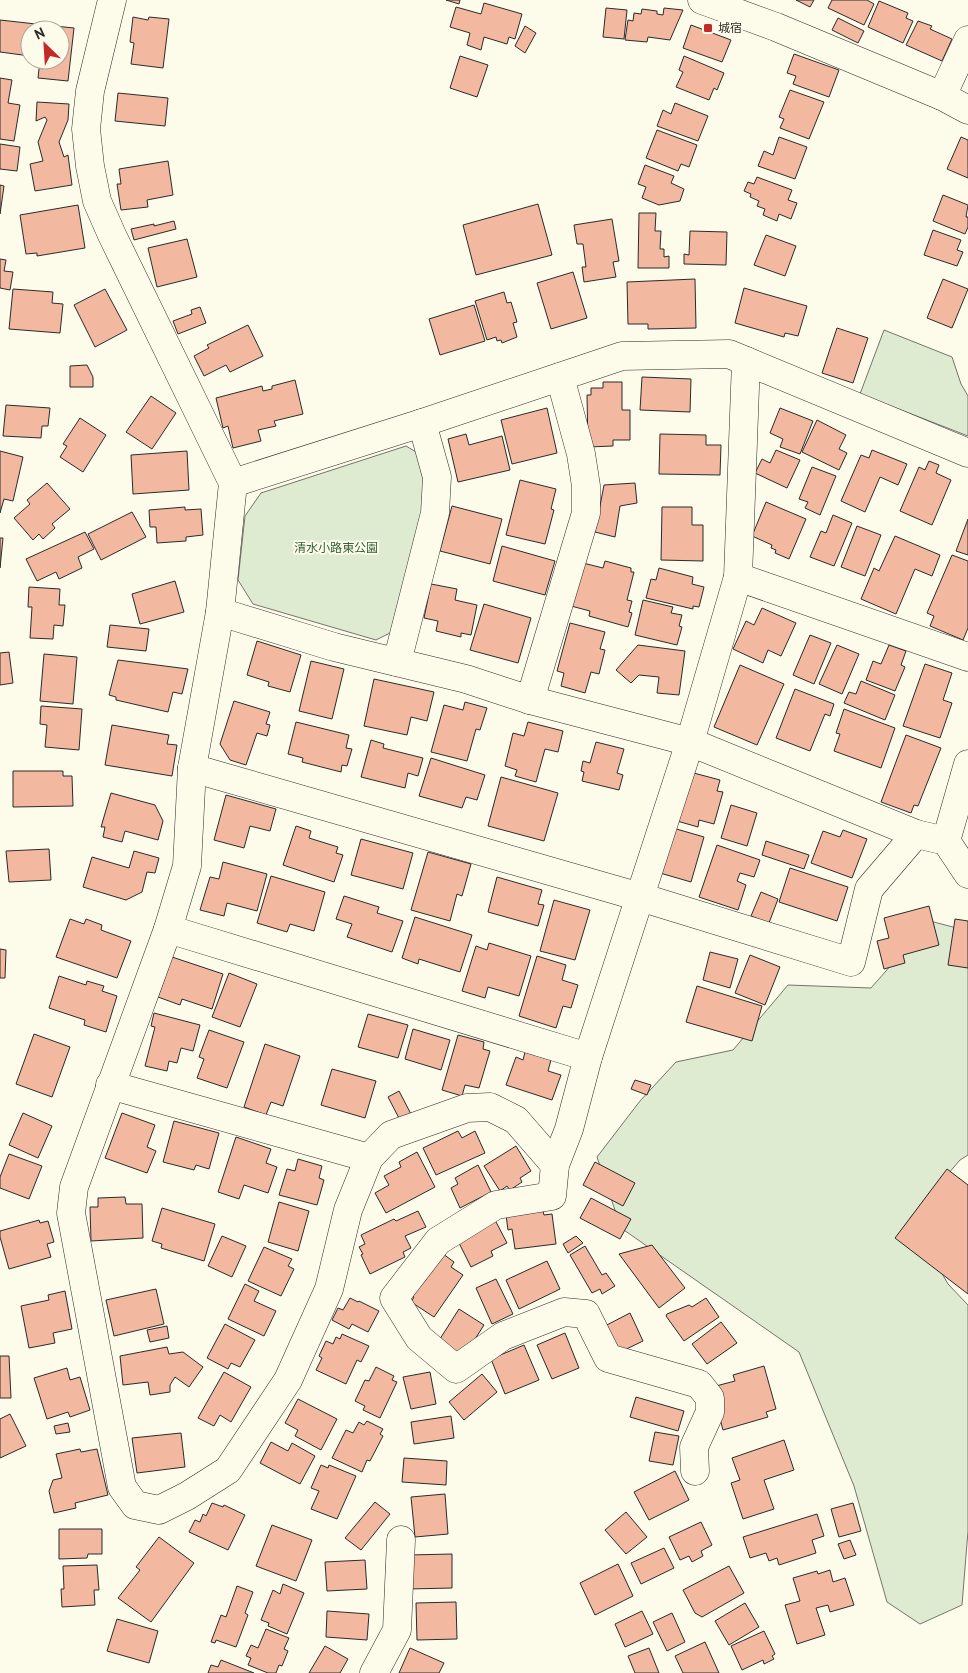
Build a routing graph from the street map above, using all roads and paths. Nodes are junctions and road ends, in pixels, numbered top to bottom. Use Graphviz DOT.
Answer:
graph roads {
  1 [pos="112,0"];
  2 [pos="702,0"];
  3 [pos="968,40"];
  4 [pos="942,96"];
  5 [pos="968,110"];
  6 [pos="746,361"];
  7 [pos="560,377"];
  8 [pos="422,424"];
  9 [pos="968,453"];
  10 [pos="233,483"];
  11 [pos="738,577"];
  12 [pos="220,612"];
  13 [pos="968,657"];
  14 [pos="397,662"];
  15 [pos="530,700"];
  16 [pos="690,742"];
  17 [pos="968,764"];
  18 [pos="192,768"];
  19 [pos="916,834"];
  20 [pos="946,841"];
  21 [pos="968,874"];
  22 [pos="640,897"];
  23 [pos="168,929"];
  24 [pos="588,1057"];
  25 [pos="110,1085"];
  26 [pos="369,1158"];
  27 [pos="555,1165"];
  28 [pos="695,1471"];
  29 [pos="401,1540"];
  30 [pos="374,1673"];
  1 -- 10 [label="street"];
  2 -- 4 [label="street"];
  3 -- 4 [label="street"];
  4 -- 5 [label="street"];
  6 -- 7 [label="street"];
  6 -- 9 [label="street"];
  6 -- 11 [label="street"];
  7 -- 8 [label="street"];
  7 -- 15 [label="street"];
  8 -- 10 [label="street"];
  8 -- 14 [label="street"];
  10 -- 12 [label="street"];
  11 -- 13 [label="street"];
  11 -- 16 [label="street"];
  12 -- 14 [label="street"];
  12 -- 18 [label="street"];
  14 -- 15 [label="street"];
  15 -- 16 [label="street"];
  16 -- 19 [label="street"];
  16 -- 22 [label="street"];
  17 -- 20 [label="street"];
  18 -- 22 [label="street"];
  18 -- 23 [label="street"];
  19 -- 20 [label="street"];
  19 -- 22 [label="street"];
  20 -- 21 [label="street"];
  22 -- 24 [label="street"];
  23 -- 24 [label="street"];
  23 -- 25 [label="street"];
  24 -- 27 [label="street"];
  25 -- 26 [label="street"];
  25 -- 26 [label="street"];
  26 -- 27 [label="street"];
  27 -- 28 [label="street"];
  29 -- 30 [label="street"];
}
